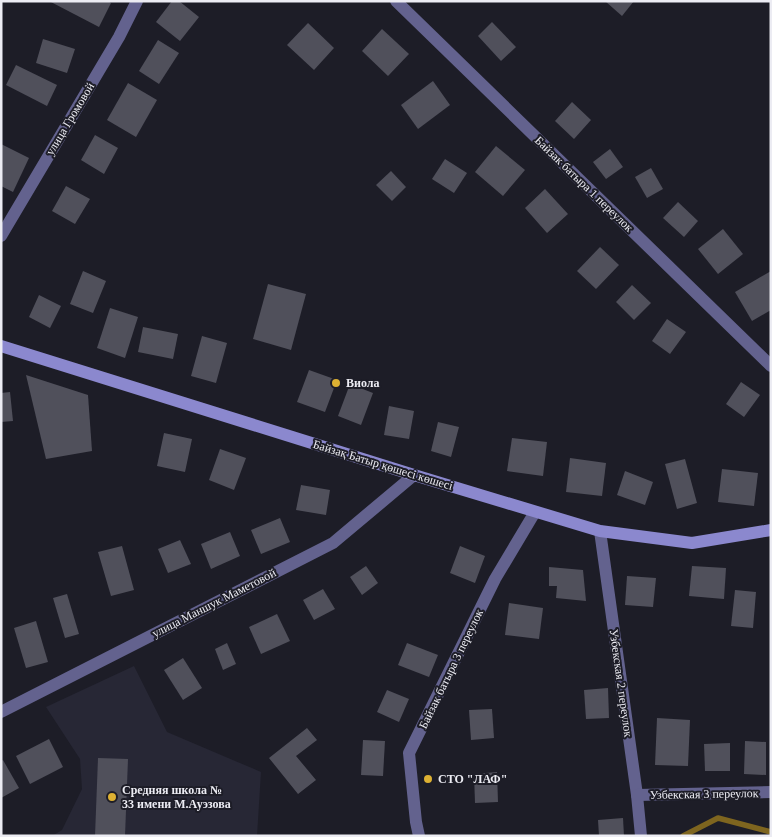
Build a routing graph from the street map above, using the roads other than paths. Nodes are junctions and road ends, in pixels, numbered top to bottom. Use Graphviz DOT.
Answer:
graph roads {
  1 [pos="137,1"];
  2 [pos="396,1"];
  3 [pos="1,236"];
  4 [pos="1,346"];
  5 [pos="771,366"];
  6 [pos="414,476"];
  7 [pos="535,512"];
  8 [pos="600,530"];
  9 [pos="771,530"];
  10 [pos="1,712"];
  11 [pos="771,792"];
  12 [pos="637,796"];
  13 [pos="419,836"];
  14 [pos="641,836"];
  1 -- 3 [label="street, улица Громовой"];
  2 -- 5 [label="street, Байзак батыра 1 переулок"];
  4 -- 6 [label="main road, Байзақ Батыр қөшесі көшесі"];
  6 -- 7 [label="main road, Байзақ Батыр қөшесі көшесі"];
  6 -- 10 [label="street, улица Маншук Маметовой"];
  7 -- 8 [label="main road, Байзақ Батыр қөшесі көшесі"];
  7 -- 13 [label="street, Байзак батыра 3 переулок"];
  8 -- 9 [label="main road, Байзақ Батыр қөшесі көшесі"];
  8 -- 12 [label="street, Узбекская 2 переулок"];
  11 -- 12 [label="street, Узбекская 3 переулок"];
  12 -- 14 [label="street, Узбекская 2 переулок"];
}
